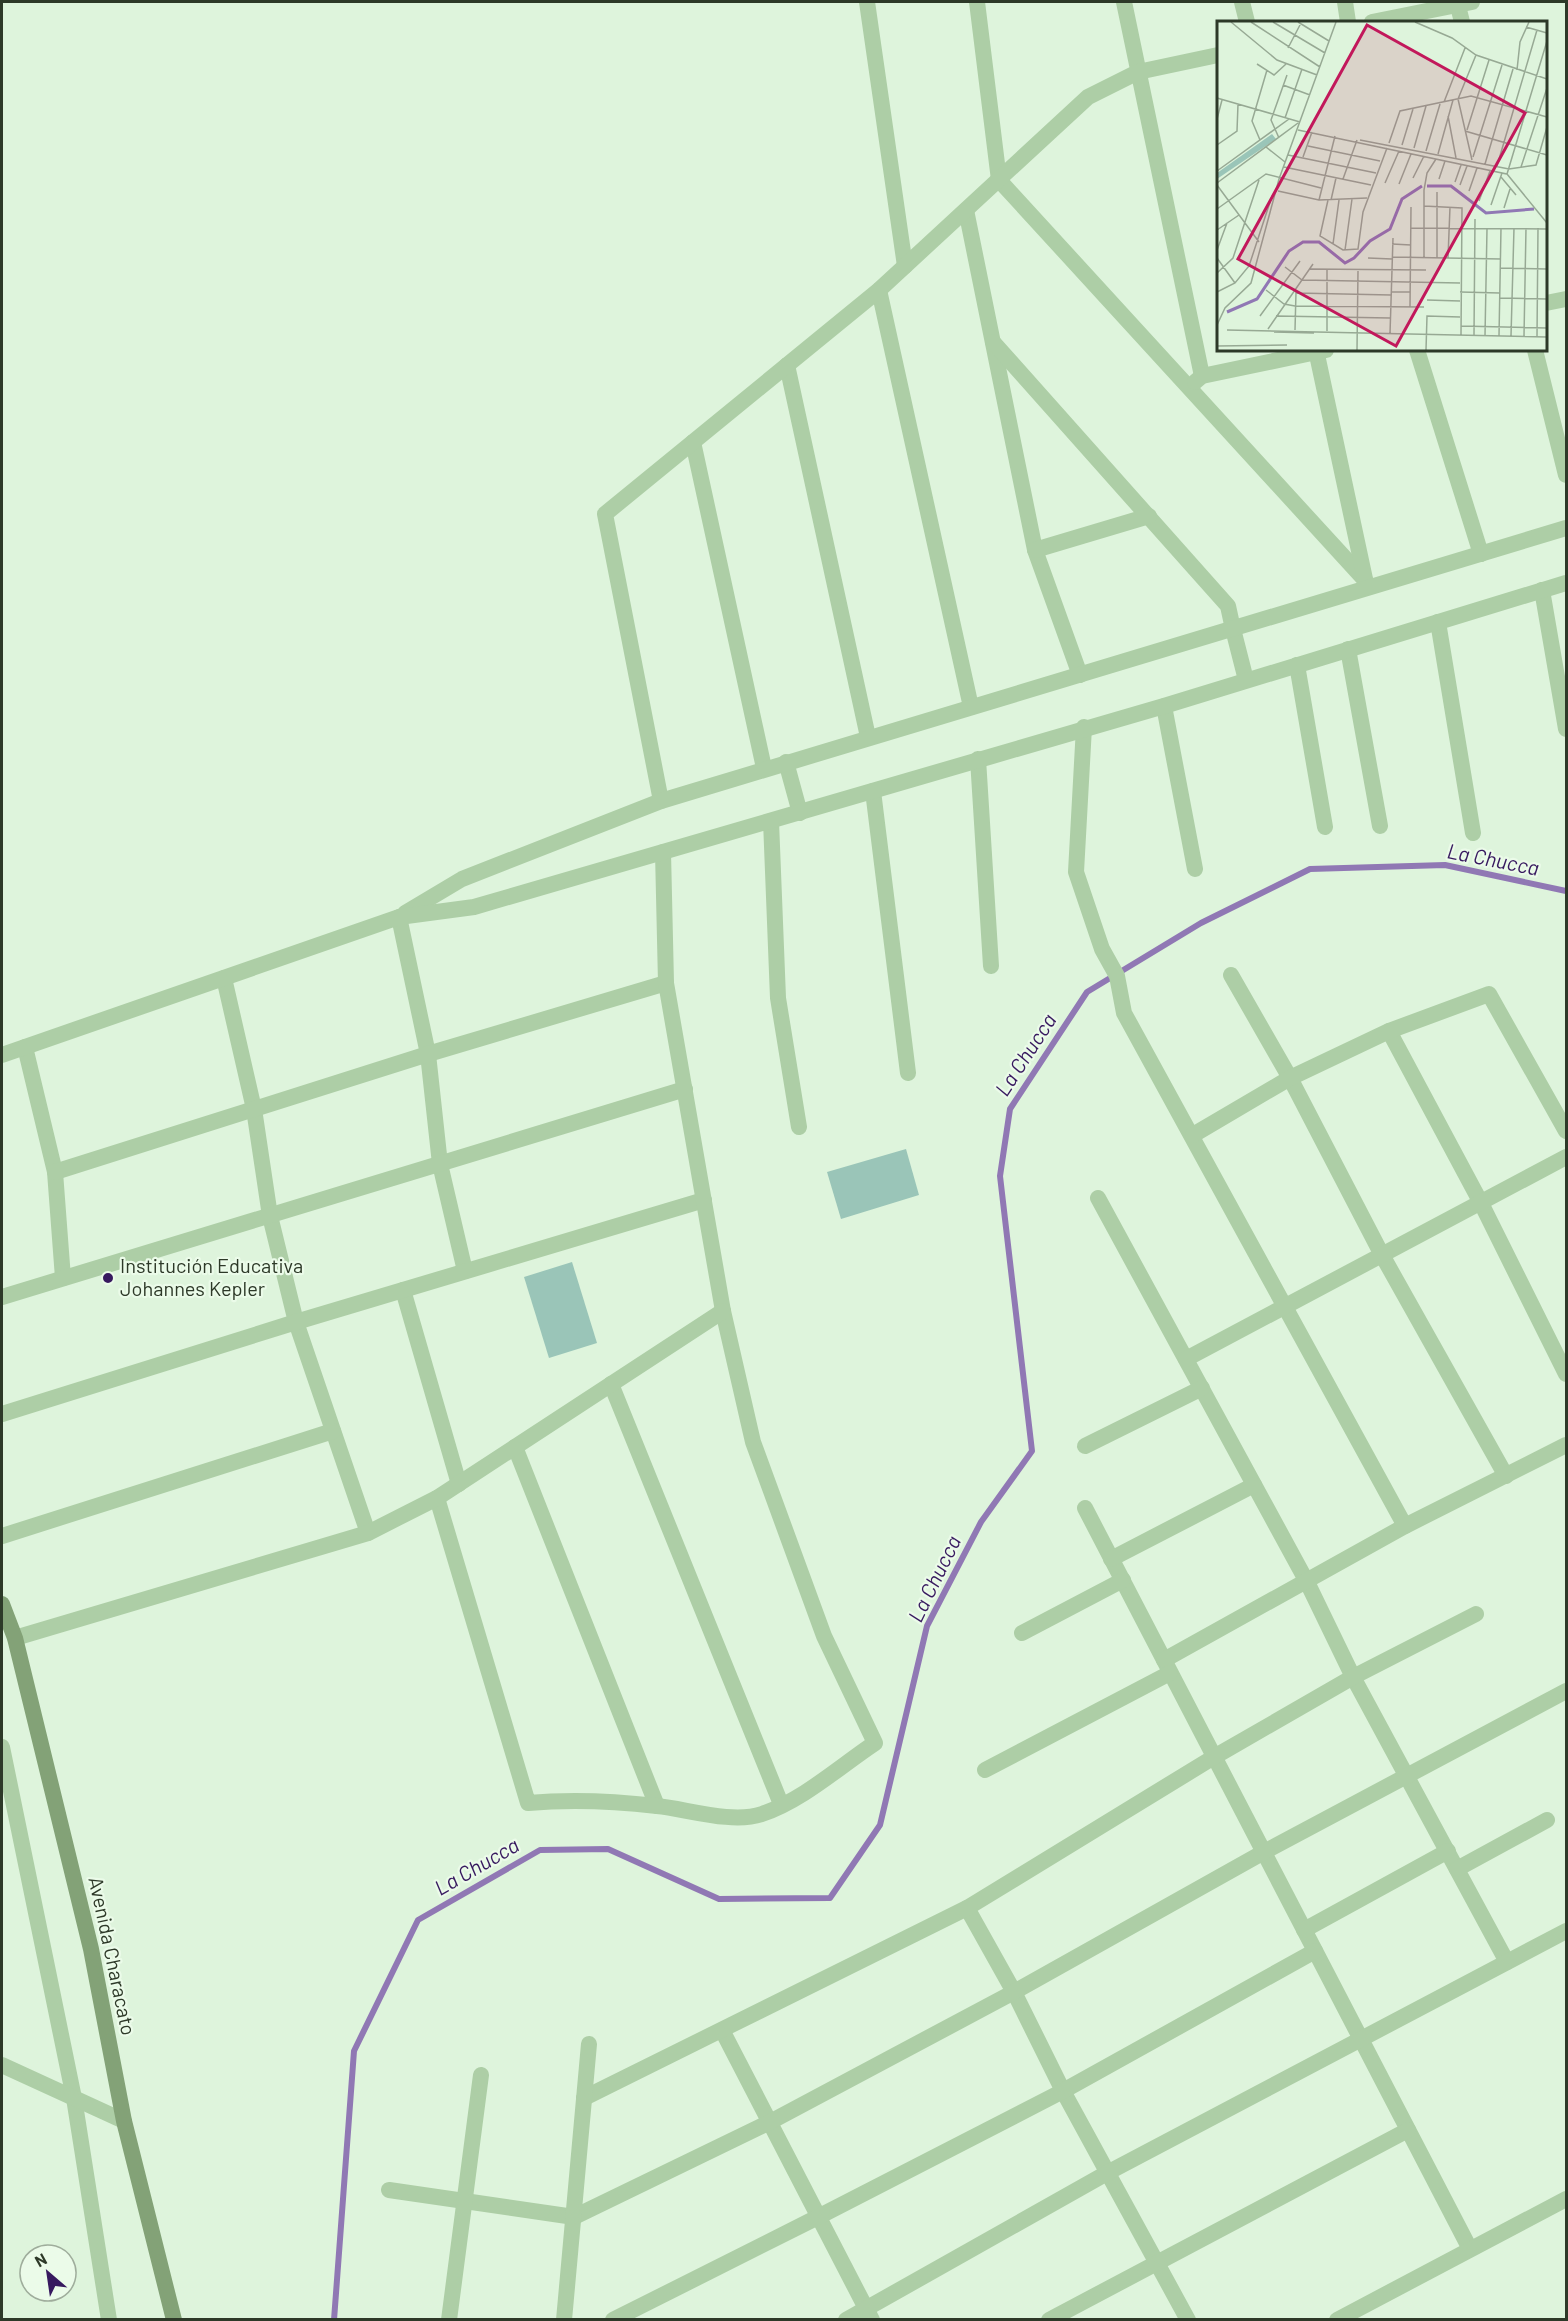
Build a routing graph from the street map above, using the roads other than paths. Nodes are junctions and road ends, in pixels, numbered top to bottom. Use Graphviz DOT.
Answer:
graph roads {
  1 [pos="867,2"];
  2 [pos="976,2"];
  3 [pos="1124,2"];
  4 [pos="1242,2"];
  5 [pos="1345,2"];
  6 [pos="1462,2"];
  7 [pos="1246,21"];
  8 [pos="1348,21"];
  9 [pos="1376,21"];
  10 [pos="1462,21"];
  11 [pos="1217,55"];
  12 [pos="1138,72"];
  13 [pos="999,180"];
  14 [pos="966,210"];
  15 [pos="905,266"];
  16 [pos="879,290"];
  17 [pos="1566,299"];
  18 [pos="1547,303"];
  19 [pos="993,341"];
  20 [pos="1315,351"];
  21 [pos="1320,351"];
  22 [pos="1418,351"];
  23 [pos="1534,351"];
  24 [pos="787,365"];
  25 [pos="1202,376"];
  26 [pos="1190,388"];
  27 [pos="693,442"];
  28 [pos="1566,475"];
  29 [pos="1149,516"];
  30 [pos="1566,528"];
  31 [pos="1035,550"];
  32 [pos="1481,555"];
  33 [pos="1566,583"];
  34 [pos="1366,585"];
  35 [pos="1542,590"];
  36 [pos="1437,622"];
  37 [pos="1233,629"];
  38 [pos="1347,649"];
  39 [pos="1297,665"];
  40 [pos="1080,675"];
  41 [pos="1246,680"];
  42 [pos="1164,706"];
  43 [pos="971,707"];
  44 [pos="1084,728"];
  45 [pos="1566,729"];
  46 [pos="868,737"];
  47 [pos="978,759"];
  48 [pos="786,762"];
  49 [pos="764,768"];
  50 [pos="873,791"];
  51 [pos="661,801"];
  52 [pos="800,813"];
  53 [pos="771,821"];
  54 [pos="1380,826"];
  55 [pos="1324,827"];
  56 [pos="1473,832"];
  57 [pos="663,852"];
  58 [pos="1195,869"];
  59 [pos="399,917"];
  60 [pos="992,966"];
  61 [pos="1231,975"];
  62 [pos="224,978"];
  63 [pos="666,983"];
  64 [pos="1389,1031"];
  65 [pos="25,1047"];
  66 [pos="428,1054"];
  67 [pos="2,1055"];
  68 [pos="908,1073"];
  69 [pos="1290,1078"];
  70 [pos="685,1089"];
  71 [pos="254,1109"];
  72 [pos="799,1127"];
  73 [pos="1566,1131"];
  74 [pos="1192,1135"];
  75 [pos="1566,1157"];
  76 [pos="440,1164"];
  77 [pos="55,1172"];
  78 [pos="1098,1198"];
  79 [pos="704,1200"];
  80 [pos="1480,1203"];
  81 [pos="270,1216"];
  82 [pos="1382,1255"];
  83 [pos="465,1271"];
  84 [pos="63,1278"];
  85 [pos="403,1290"];
  86 [pos="2,1297"];
  87 [pos="1284,1309"];
  88 [pos="723,1311"];
  89 [pos="296,1322"];
  90 [pos="1186,1359"];
  91 [pos="1566,1374"];
  92 [pos="611,1384"];
  93 [pos="1202,1388"];
  94 [pos="2,1414"];
  95 [pos="333,1431"];
  96 [pos="1566,1445"];
  97 [pos="1085,1446"];
  98 [pos="515,1447"];
  99 [pos="1506,1476"];
  100 [pos="459,1484"];
  101 [pos="1254,1485"];
  102 [pos="437,1498"];
  103 [pos="1085,1508"];
  104 [pos="1405,1526"];
  105 [pos="368,1533"];
  106 [pos="2,1536"];
  107 [pos="1112,1559"];
  108 [pos="1123,1580"];
  109 [pos="1307,1582"];
  110 [pos="2,1604"];
  111 [pos="1476,1614"];
  112 [pos="1022,1633"];
  113 [pos="15,1638"];
  114 [pos="1167,1666"];
  115 [pos="1353,1677"];
  116 [pos="1566,1691"];
  117 [pos="2,1747"];
  118 [pos="1214,1757"];
  119 [pos="985,1770"];
  120 [pos="1407,1776"];
  121 [pos="781,1804"];
  122 [pos="657,1806"];
  123 [pos="1547,1820"];
  124 [pos="1448,1851"];
  125 [pos="1264,1852"];
  126 [pos="1457,1869"];
  127 [pos="967,1908"];
  128 [pos="1304,1929"];
  129 [pos="1566,1931"];
  130 [pos="1315,1951"];
  131 [pos="1507,1962"];
  132 [pos="1014,1992"];
  133 [pos="723,2032"];
  134 [pos="1361,2039"];
  135 [pos="589,2044"];
  136 [pos="2,2065"];
  137 [pos="481,2075"];
  138 [pos="1063,2091"];
  139 [pos="74,2098"];
  140 [pos="584,2098"];
  141 [pos="124,2121"];
  142 [pos="770,2122"];
  143 [pos="1408,2130"];
  144 [pos="1107,2173"];
  145 [pos="389,2190"];
  146 [pos="465,2199"];
  147 [pos="1566,2199"];
  148 [pos="574,2217"];
  149 [pos="818,2217"];
  150 [pos="1470,2249"];
  151 [pos="1156,2262"];
  152 [pos="566,2311"];
  153 [pos="869,2314"];
  154 [pos="110,2319"];
  155 [pos="174,2319"];
  156 [pos="449,2319"];
  157 [pos="574,2319"];
  158 [pos="613,2319"];
  159 [pos="846,2319"];
  160 [pos="1049,2319"];
  161 [pos="1188,2319"];
  162 [pos="1336,2319"];
  1 -- 15 [label="street"];
  2 -- 13 [label="street"];
  3 -- 12 [label="street"];
  4 -- 7 [label="street"];
  5 -- 8 [label="street"];
  6 -- 9 [label="street"];
  6 -- 10 [label="street"];
  11 -- 12 [label="street"];
  12 -- 13 [label="street"];
  12 -- 25 [label="street"];
  13 -- 14 [label="street"];
  13 -- 26 [label="street"];
  14 -- 15 [label="street"];
  14 -- 19 [label="street"];
  15 -- 16 [label="street"];
  16 -- 24 [label="street"];
  16 -- 43 [label="street"];
  17 -- 18 [label="street"];
  19 -- 29 [label="street"];
  19 -- 31 [label="street"];
  20 -- 25 [label="street"];
  21 -- 34 [label="street"];
  22 -- 32 [label="street"];
  23 -- 28 [label="street"];
  24 -- 27 [label="street"];
  24 -- 46 [label="street"];
  25 -- 26 [label="street"];
  26 -- 34 [label="street"];
  27 -- 49 [label="street"];
  27 -- 51 [label="street"];
  29 -- 31 [label="street"];
  29 -- 37 [label="street"];
  30 -- 32 [label="street"];
  31 -- 40 [label="street"];
  32 -- 34 [label="street"];
  33 -- 35 [label="street"];
  34 -- 37 [label="street"];
  35 -- 36 [label="street"];
  35 -- 45 [label="street"];
  36 -- 38 [label="street"];
  36 -- 56 [label="street"];
  37 -- 40 [label="street"];
  37 -- 41 [label="street"];
  38 -- 39 [label="street"];
  38 -- 54 [label="street"];
  39 -- 41 [label="street"];
  39 -- 55 [label="street"];
  40 -- 43 [label="street"];
  41 -- 42 [label="street"];
  42 -- 44 [label="street"];
  42 -- 58 [label="street"];
  43 -- 46 [label="street"];
  44 -- 47 [label="street"];
  44 -- 74 [label="street"];
  46 -- 48 [label="street"];
  47 -- 50 [label="street"];
  47 -- 60 [label="street"];
  48 -- 49 [label="street"];
  48 -- 52 [label="street"];
  49 -- 51 [label="street"];
  50 -- 52 [label="street"];
  50 -- 68 [label="street"];
  51 -- 59 [label="street"];
  52 -- 53 [label="street"];
  53 -- 57 [label="street"];
  53 -- 72 [label="street"];
  57 -- 59 [label="street"];
  57 -- 63 [label="street"];
  59 -- 62 [label="street"];
  59 -- 66 [label="street"];
  61 -- 69 [label="street"];
  62 -- 65 [label="street"];
  62 -- 71 [label="street"];
  63 -- 66 [label="street"];
  63 -- 70 [label="street"];
  64 -- 69 [label="street"];
  64 -- 73 [label="street"];
  64 -- 80 [label="street"];
  65 -- 67 [label="street"];
  65 -- 77 [label="street"];
  66 -- 71 [label="street"];
  66 -- 76 [label="street"];
  69 -- 74 [label="street"];
  69 -- 82 [label="street"];
  70 -- 76 [label="street"];
  70 -- 79 [label="street"];
  71 -- 77 [label="street"];
  71 -- 81 [label="street"];
  74 -- 87 [label="street"];
  75 -- 80 [label="street"];
  76 -- 81 [label="street"];
  76 -- 83 [label="street"];
  77 -- 84 [label="street"];
  78 -- 90 [label="street"];
  79 -- 83 [label="street"];
  79 -- 88 [label="street"];
  80 -- 82 [label="street"];
  80 -- 91 [label="street"];
  81 -- 84 [label="street"];
  81 -- 89 [label="street"];
  82 -- 87 [label="street"];
  82 -- 99 [label="street"];
  83 -- 85 [label="street"];
  84 -- 86 [label="street"];
  85 -- 89 [label="street"];
  85 -- 100 [label="street"];
  87 -- 90 [label="street"];
  87 -- 104 [label="street"];
  88 -- 92 [label="street"];
  88 -- 121 [label="street"];
  89 -- 94 [label="street"];
  89 -- 95 [label="street"];
  90 -- 93 [label="street"];
  92 -- 98 [label="street"];
  92 -- 121 [label="street"];
  93 -- 97 [label="street"];
  93 -- 101 [label="street"];
  95 -- 105 [label="street"];
  95 -- 106 [label="street"];
  96 -- 99 [label="street"];
  98 -- 100 [label="street"];
  98 -- 122 [label="street"];
  99 -- 104 [label="street"];
  100 -- 102 [label="street"];
  101 -- 107 [label="street"];
  101 -- 109 [label="street"];
  102 -- 105 [label="street"];
  102 -- 122 [label="street"];
  103 -- 107 [label="street"];
  104 -- 109 [label="street"];
  105 -- 113 [label="street"];
  107 -- 108 [label="street"];
  108 -- 112 [label="street"];
  108 -- 114 [label="street"];
  109 -- 114 [label="street"];
  109 -- 115 [label="street"];
  110 -- 113 [label="main road, Avenida Characato"];
  111 -- 115 [label="street"];
  113 -- 141 [label="main road, Avenida Characato"];
  114 -- 118 [label="street"];
  114 -- 119 [label="street"];
  115 -- 118 [label="street"];
  115 -- 120 [label="street"];
  116 -- 120 [label="street"];
  117 -- 139 [label="street"];
  118 -- 125 [label="street"];
  118 -- 127 [label="street"];
  120 -- 124 [label="street"];
  120 -- 125 [label="street"];
  121 -- 122 [label="street"];
  123 -- 126 [label="street"];
  124 -- 126 [label="street"];
  124 -- 128 [label="street"];
  125 -- 128 [label="street"];
  125 -- 132 [label="street"];
  126 -- 131 [label="street"];
  127 -- 132 [label="street"];
  127 -- 133 [label="street"];
  128 -- 130 [label="street"];
  129 -- 131 [label="street"];
  130 -- 134 [label="street"];
  130 -- 138 [label="street"];
  131 -- 134 [label="street"];
  132 -- 138 [label="street"];
  132 -- 142 [label="street"];
  133 -- 140 [label="street"];
  133 -- 142 [label="street"];
  134 -- 143 [label="street"];
  134 -- 144 [label="street"];
  135 -- 140 [label="street"];
  136 -- 139 [label="street"];
  137 -- 146 [label="street"];
  138 -- 144 [label="street"];
  138 -- 149 [label="street"];
  139 -- 141 [label="street"];
  139 -- 154 [label="street"];
  140 -- 148 [label="street"];
  141 -- 155 [label="main road, Avenida Characato"];
  142 -- 148 [label="street"];
  142 -- 149 [label="street"];
  143 -- 150 [label="street"];
  143 -- 151 [label="street"];
  144 -- 151 [label="street"];
  144 -- 153 [label="street"];
  145 -- 146 [label="street"];
  146 -- 148 [label="street"];
  146 -- 156 [label="street"];
  147 -- 150 [label="street"];
  148 -- 152 [label="street"];
  149 -- 153 [label="street"];
  149 -- 158 [label="street"];
  150 -- 162 [label="street"];
  151 -- 160 [label="street"];
  151 -- 161 [label="street"];
  152 -- 157 [label="street"];
  153 -- 159 [label="street"];
}
